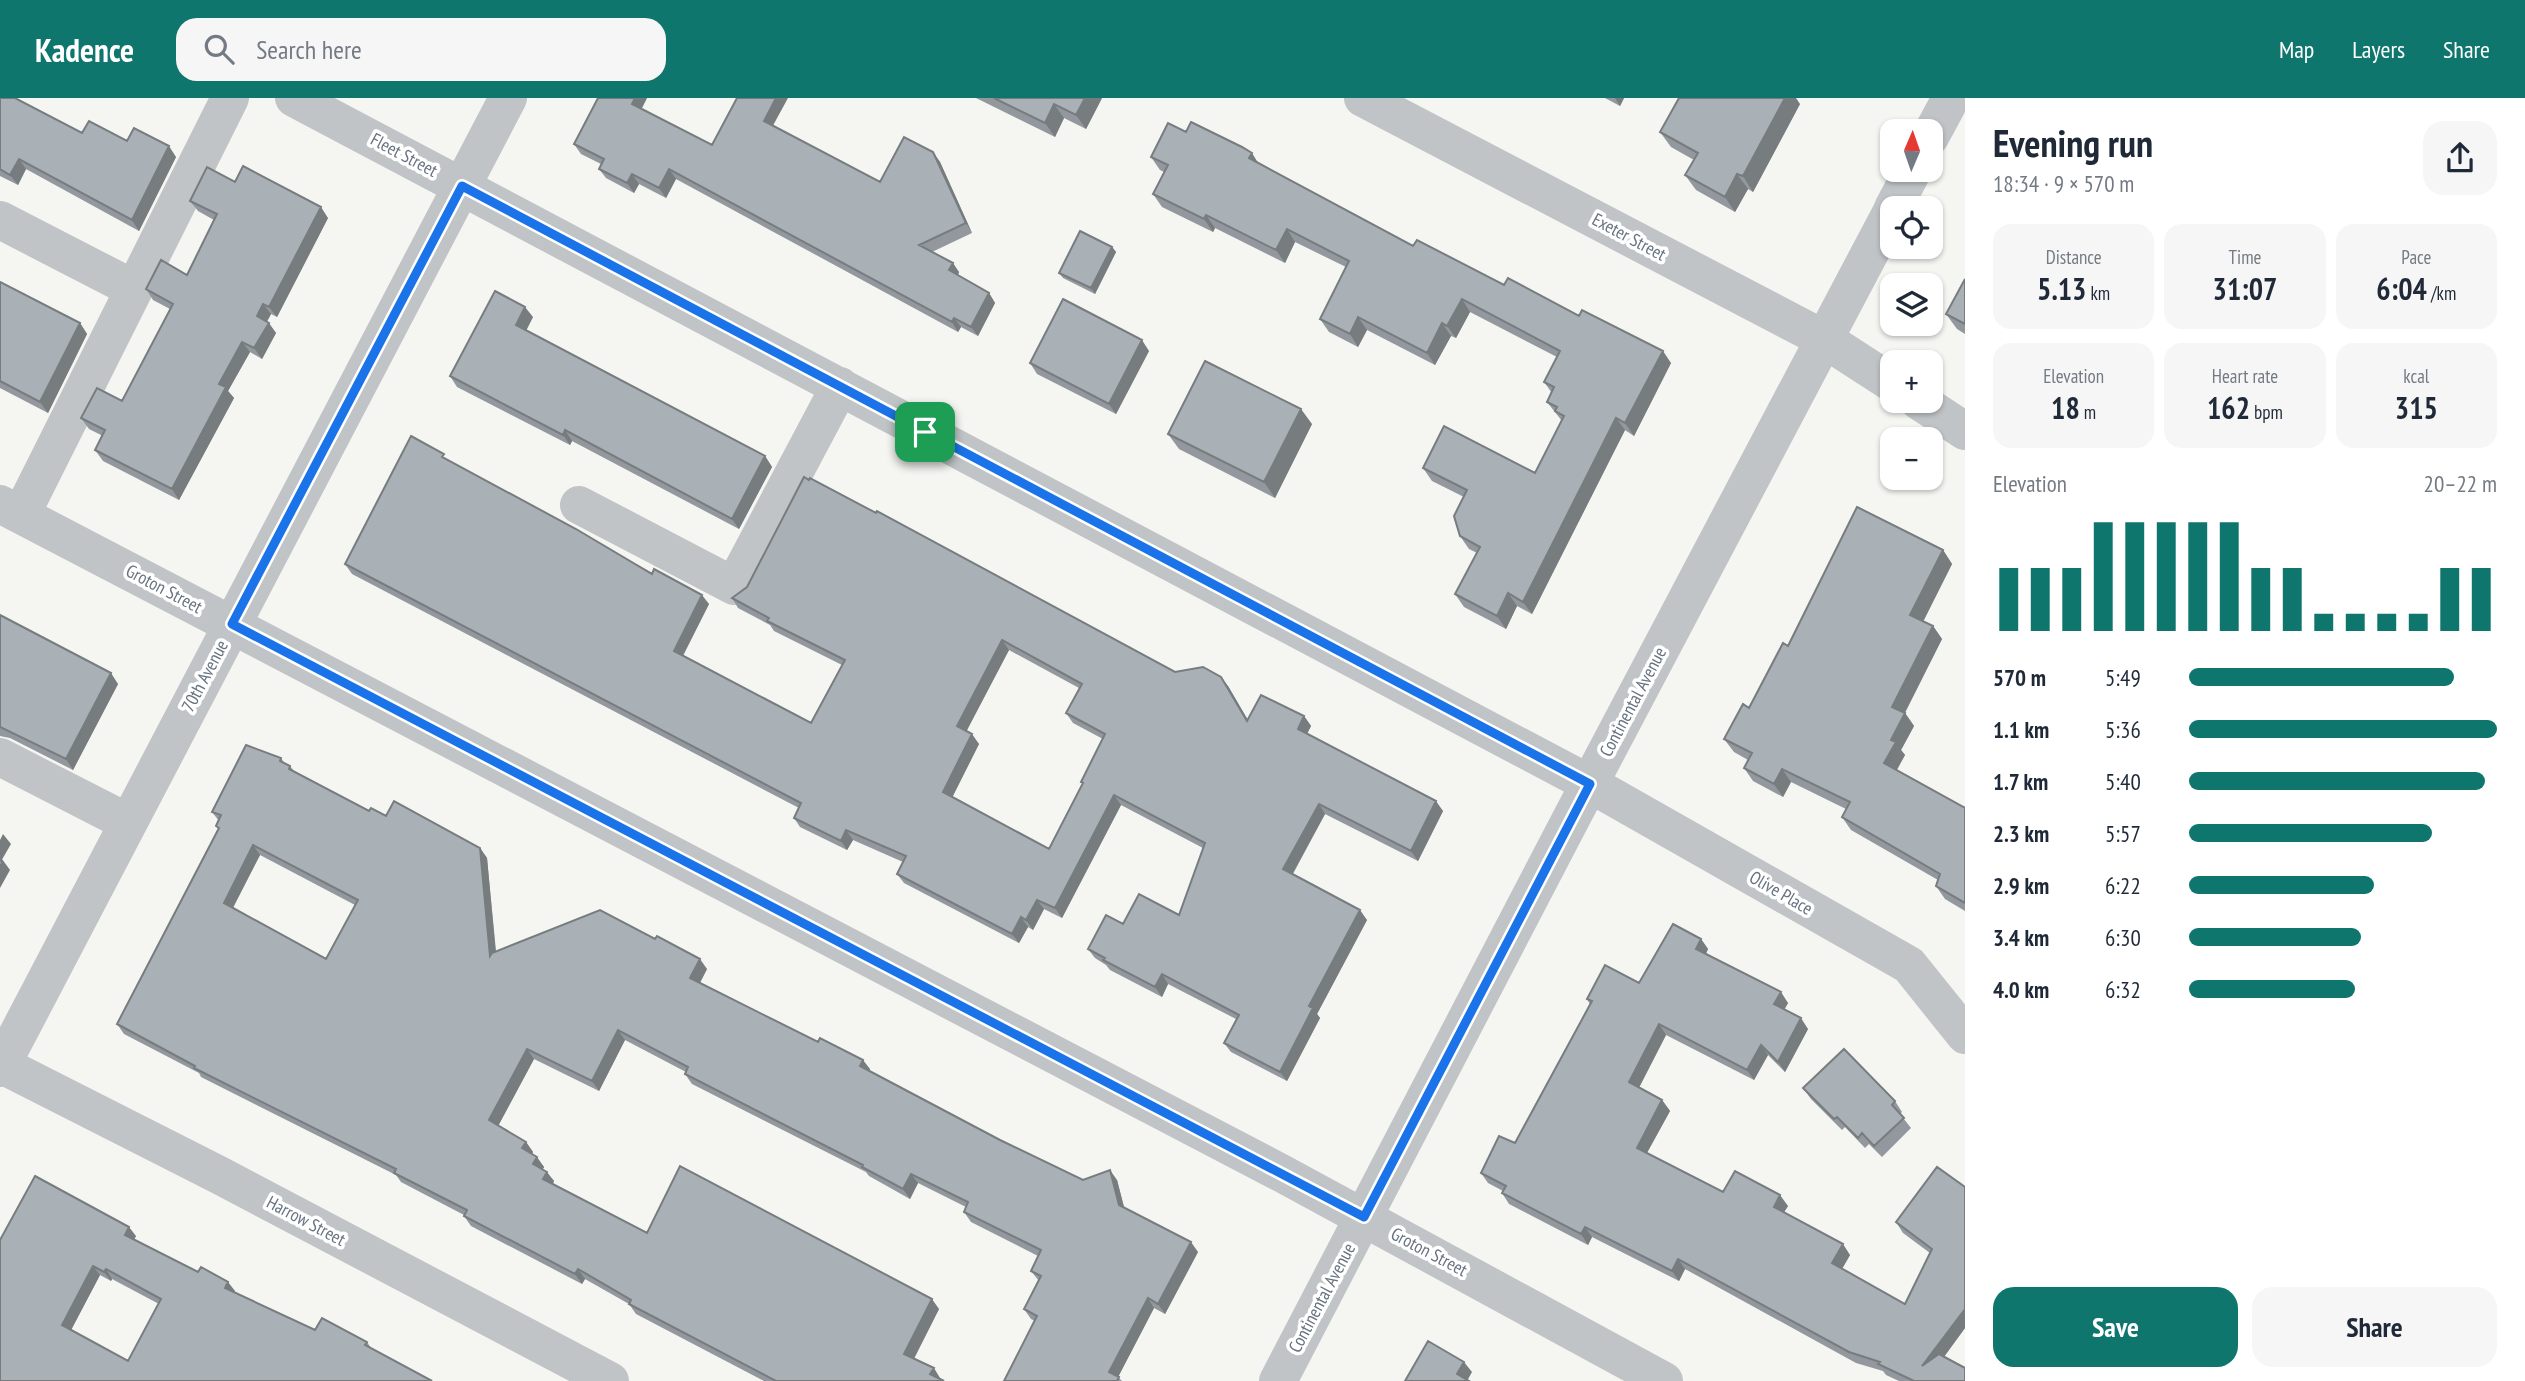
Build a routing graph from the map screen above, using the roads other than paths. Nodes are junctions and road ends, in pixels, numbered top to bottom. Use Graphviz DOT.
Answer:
graph roads {
  1 [pos="230,98"];
  2 [pos="294,98"];
  3 [pos="508,98"];
  4 [pos="1363,98"];
  5 [pos="1951,98"];
  6 [pos="1940,119"];
  7 [pos="462,186"];
  8 [pos="0,220"];
  9 [pos="1880,232"];
  10 [pos="134,289"];
  11 [pos="1824,340"];
  12 [pos="1880,375"];
  13 [pos="840,386"];
  14 [pos="1937,413"];
  15 [pos="1965,431"];
  16 [pos="579,505"];
  17 [pos="10,509"];
  18 [pos="232,624"];
  19 [pos="0,757"];
  20 [pos="1590,784"];
  21 [pos="127,822"];
  22 [pos="1961,1027"];
  23 [pos="1,1066"];
  24 [pos="1364,1217"];
  25 [pos="610,1381"];
  26 [pos="1278,1381"];
  27 [pos="1664,1381"];
  1 -- 10 [label="street"];
  2 -- 7 [label="street, Fleet Street"];
  3 -- 7 [label="street, 70th Avenue"];
  4 -- 11 [label="street, Exeter Street"];
  5 -- 6 [label="street"];
  7 -- 13 [label="street, Fleet Street"];
  7 -- 18 [label="street, 70th Avenue"];
  8 -- 10 [label="street"];
  9 -- 11 [label="street, Continental Avenue"];
  10 -- 17 [label="street"];
  11 -- 12 [label="street, Exeter Street"];
  11 -- 20 [label="street, Continental Avenue"];
  13 -- 16 [label="street"];
  13 -- 20 [label="street, Fleet Street"];
  14 -- 15 [label="street"];
  17 -- 18 [label="street, Groton Street"];
  18 -- 21 [label="street, 70th Avenue"];
  18 -- 24 [label="street, Groton Street"];
  19 -- 21 [label="street"];
  20 -- 22 [label="street, Olive Place"];
  20 -- 24 [label="street, Continental Avenue"];
  21 -- 23 [label="street, 70th Avenue"];
  23 -- 25 [label="street, Harrow Street"];
  24 -- 26 [label="street, Continental Avenue"];
  24 -- 27 [label="street, Groton Street"];
}
